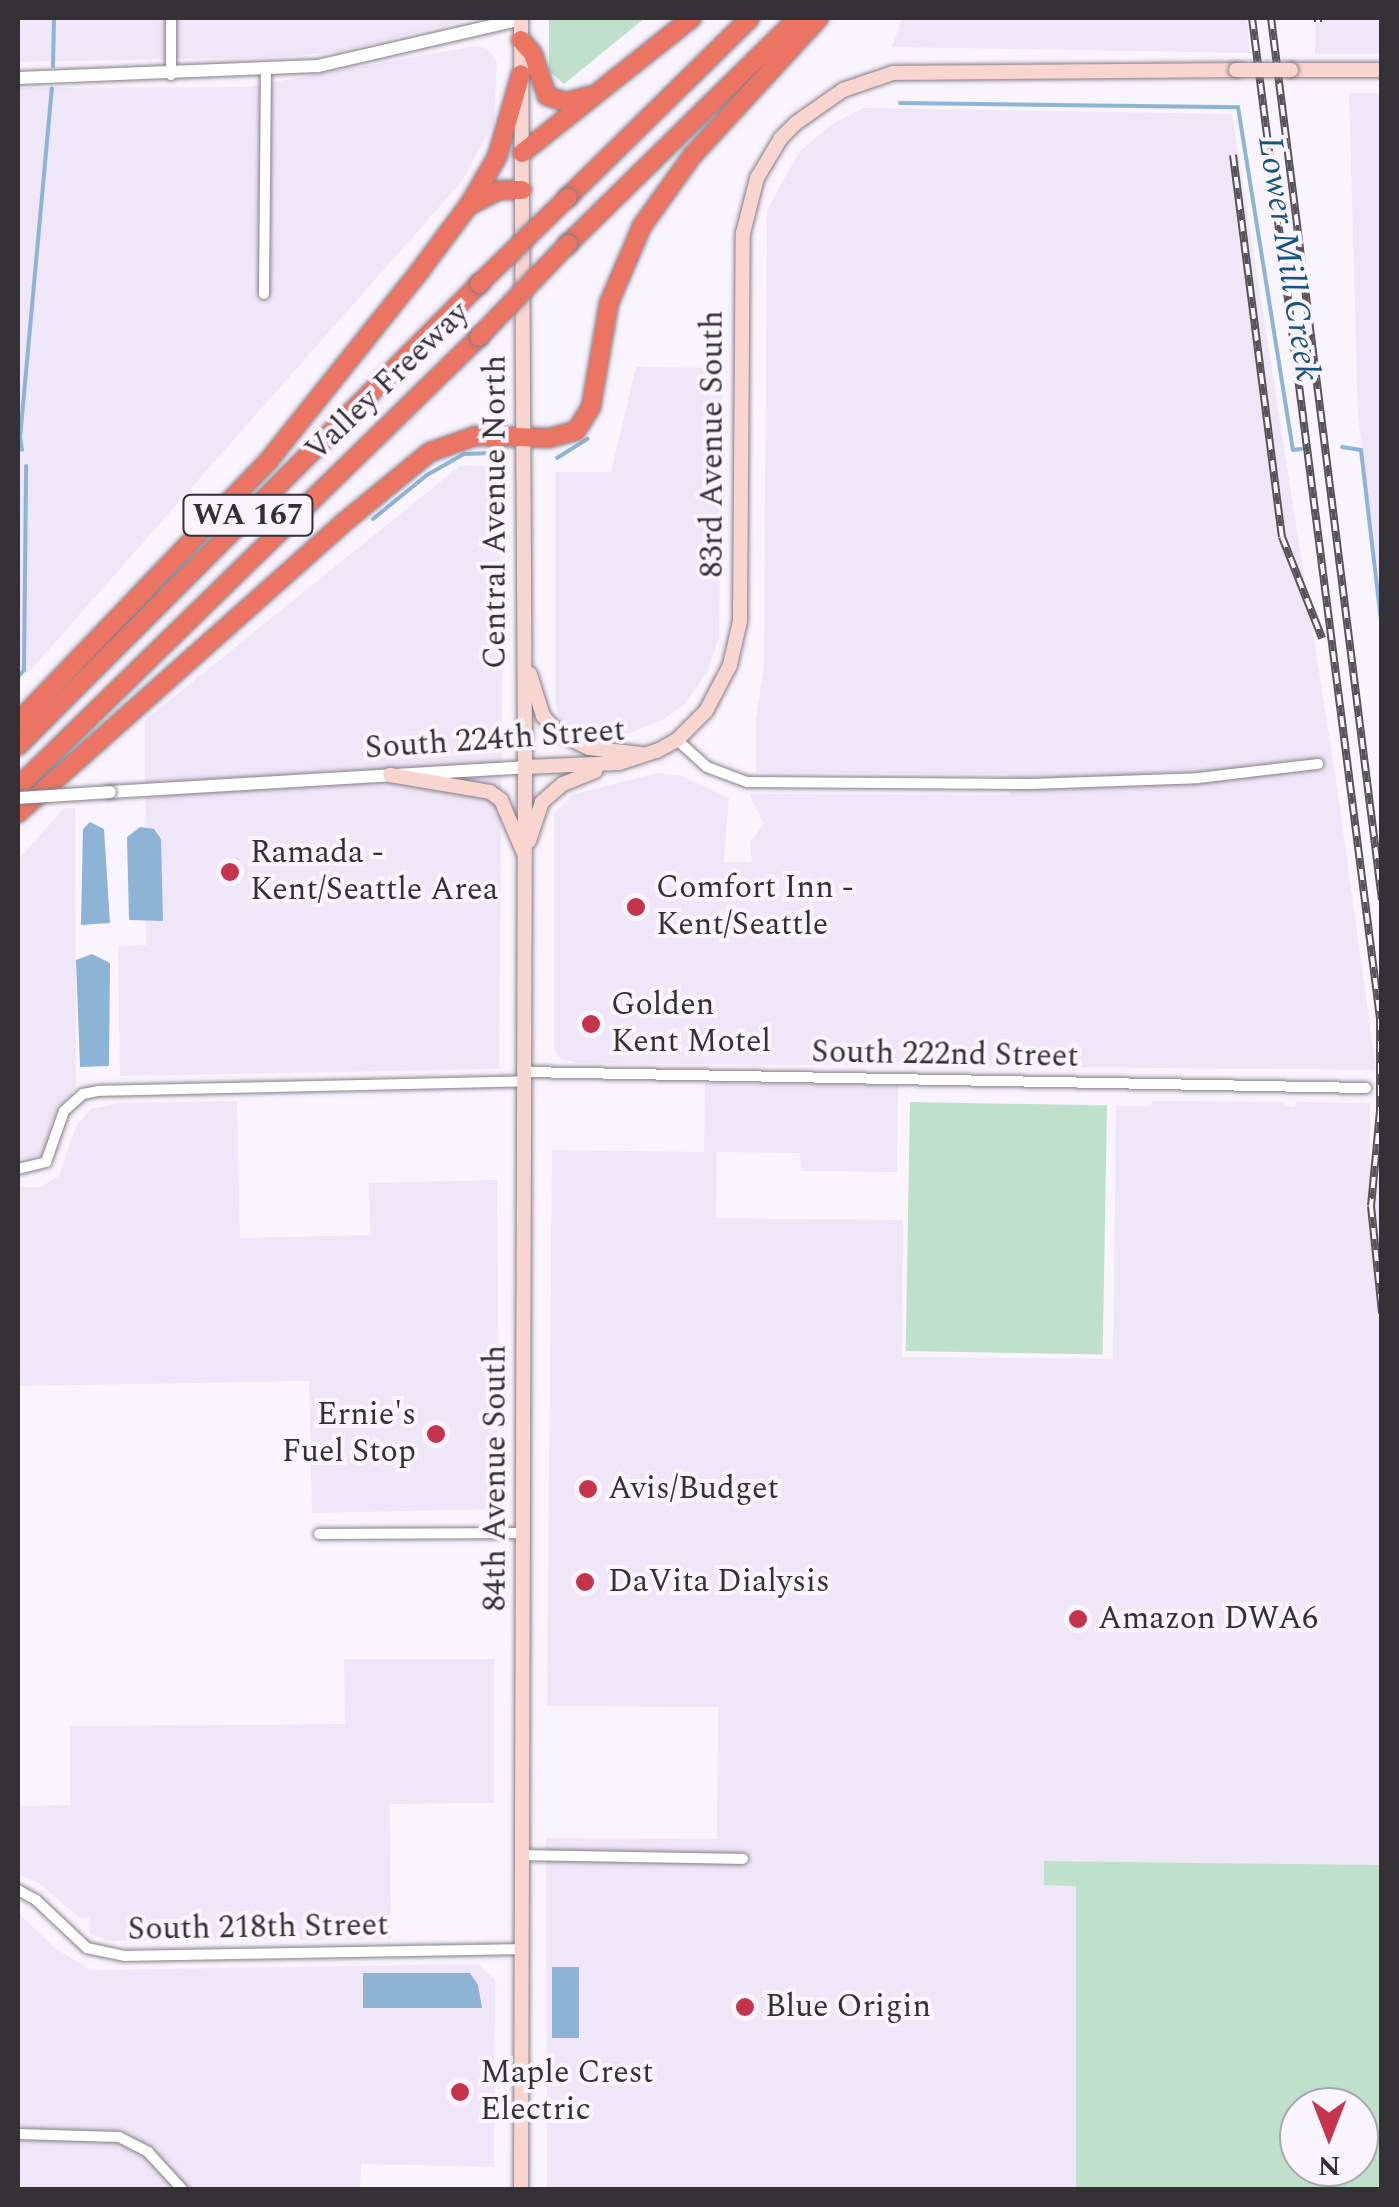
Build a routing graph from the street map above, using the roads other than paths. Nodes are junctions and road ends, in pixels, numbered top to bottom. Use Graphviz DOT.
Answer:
graph roads {
  1 [pos="170,18"];
  2 [pos="521,18"];
  3 [pos="692,18"];
  4 [pos="750,18"];
  5 [pos="798,18"];
  6 [pos="819,18"];
  7 [pos="521,40"];
  8 [pos="1382,70"];
  9 [pos="266,71"];
  10 [pos="171,74"];
  11 [pos="522,74"];
  12 [pos="18,78"];
  13 [pos="602,90"];
  14 [pos="522,153"];
  15 [pos="522,190"];
  16 [pos="469,206"];
  17 [pos="264,294"];
  18 [pos="524,436"];
  19 [pos="524,654"];
  20 [pos="18,722"];
  21 [pos="677,740"];
  22 [pos="18,746"];
  23 [pos="649,754"];
  24 [pos="619,763"];
  25 [pos="1318,764"];
  26 [pos="525,767"];
  27 [pos="390,775"];
  28 [pos="18,788"];
  29 [pos="18,798"];
  30 [pos="18,813"];
  31 [pos="525,856"];
  32 [pos="524,1077"];
  33 [pos="1366,1088"];
  34 [pos="18,1169"];
  35 [pos="523,1533"];
  36 [pos="319,1534"];
  37 [pos="522,1855"];
  38 [pos="742,1859"];
  39 [pos="18,1890"];
  40 [pos="522,1948"];
  41 [pos="18,2134"];
  42 [pos="184,2190"];
  43 [pos="521,2190"];
  1 -- 10 [label="street"];
  2 -- 7 [label="main road, Central Avenue North"];
  2 -- 9 [label="street"];
  3 -- 13 [label="highway"];
  4 -- 22 [label="highway, Valley Freeway / WA 167, bridge"];
  5 -- 28 [label="highway, Valley Freeway / WA 167, bridge"];
  6 -- 18 [label="highway"];
  7 -- 11 [label="main road, Central Avenue North"];
  7 -- 13 [label="highway"];
  8 -- 21 [label="main road, 83rd Avenue South, bridge"];
  9 -- 10 [label="street"];
  9 -- 17 [label="street"];
  10 -- 12 [label="street"];
  11 -- 14 [label="main road, Central Avenue North"];
  11 -- 16 [label="highway"];
  13 -- 14 [label="highway"];
  14 -- 15 [label="main road, Central Avenue North"];
  15 -- 16 [label="highway"];
  15 -- 18 [label="main road, Central Avenue North"];
  16 -- 20 [label="highway"];
  18 -- 19 [label="main road, Central Avenue North"];
  18 -- 30 [label="highway"];
  19 -- 23 [label="main road"];
  19 -- 26 [label="main road, Central Avenue North"];
  21 -- 23 [label="main road, South 224th Street"];
  21 -- 25 [label="street"];
  23 -- 24 [label="main road, South 224th Street"];
  24 -- 26 [label="main road, South 224th Street"];
  24 -- 31 [label="main road"];
  26 -- 27 [label="street, South 224th Street"];
  26 -- 31 [label="main road, 84th Avenue South"];
  27 -- 29 [label="street, South 224th Street, bridge"];
  27 -- 31 [label="main road"];
  31 -- 32 [label="main road, 84th Avenue South"];
  32 -- 33 [label="street, South 222nd Street"];
  32 -- 34 [label="street, South 222nd Street"];
  32 -- 35 [label="main road, 84th Avenue South"];
  35 -- 36 [label="street"];
  35 -- 37 [label="main road, 84th Avenue South"];
  37 -- 38 [label="street"];
  37 -- 40 [label="main road, 84th Avenue South"];
  39 -- 40 [label="street, South 218th Street"];
  40 -- 43 [label="main road, 84th Avenue South"];
  41 -- 42 [label="street"];
}
